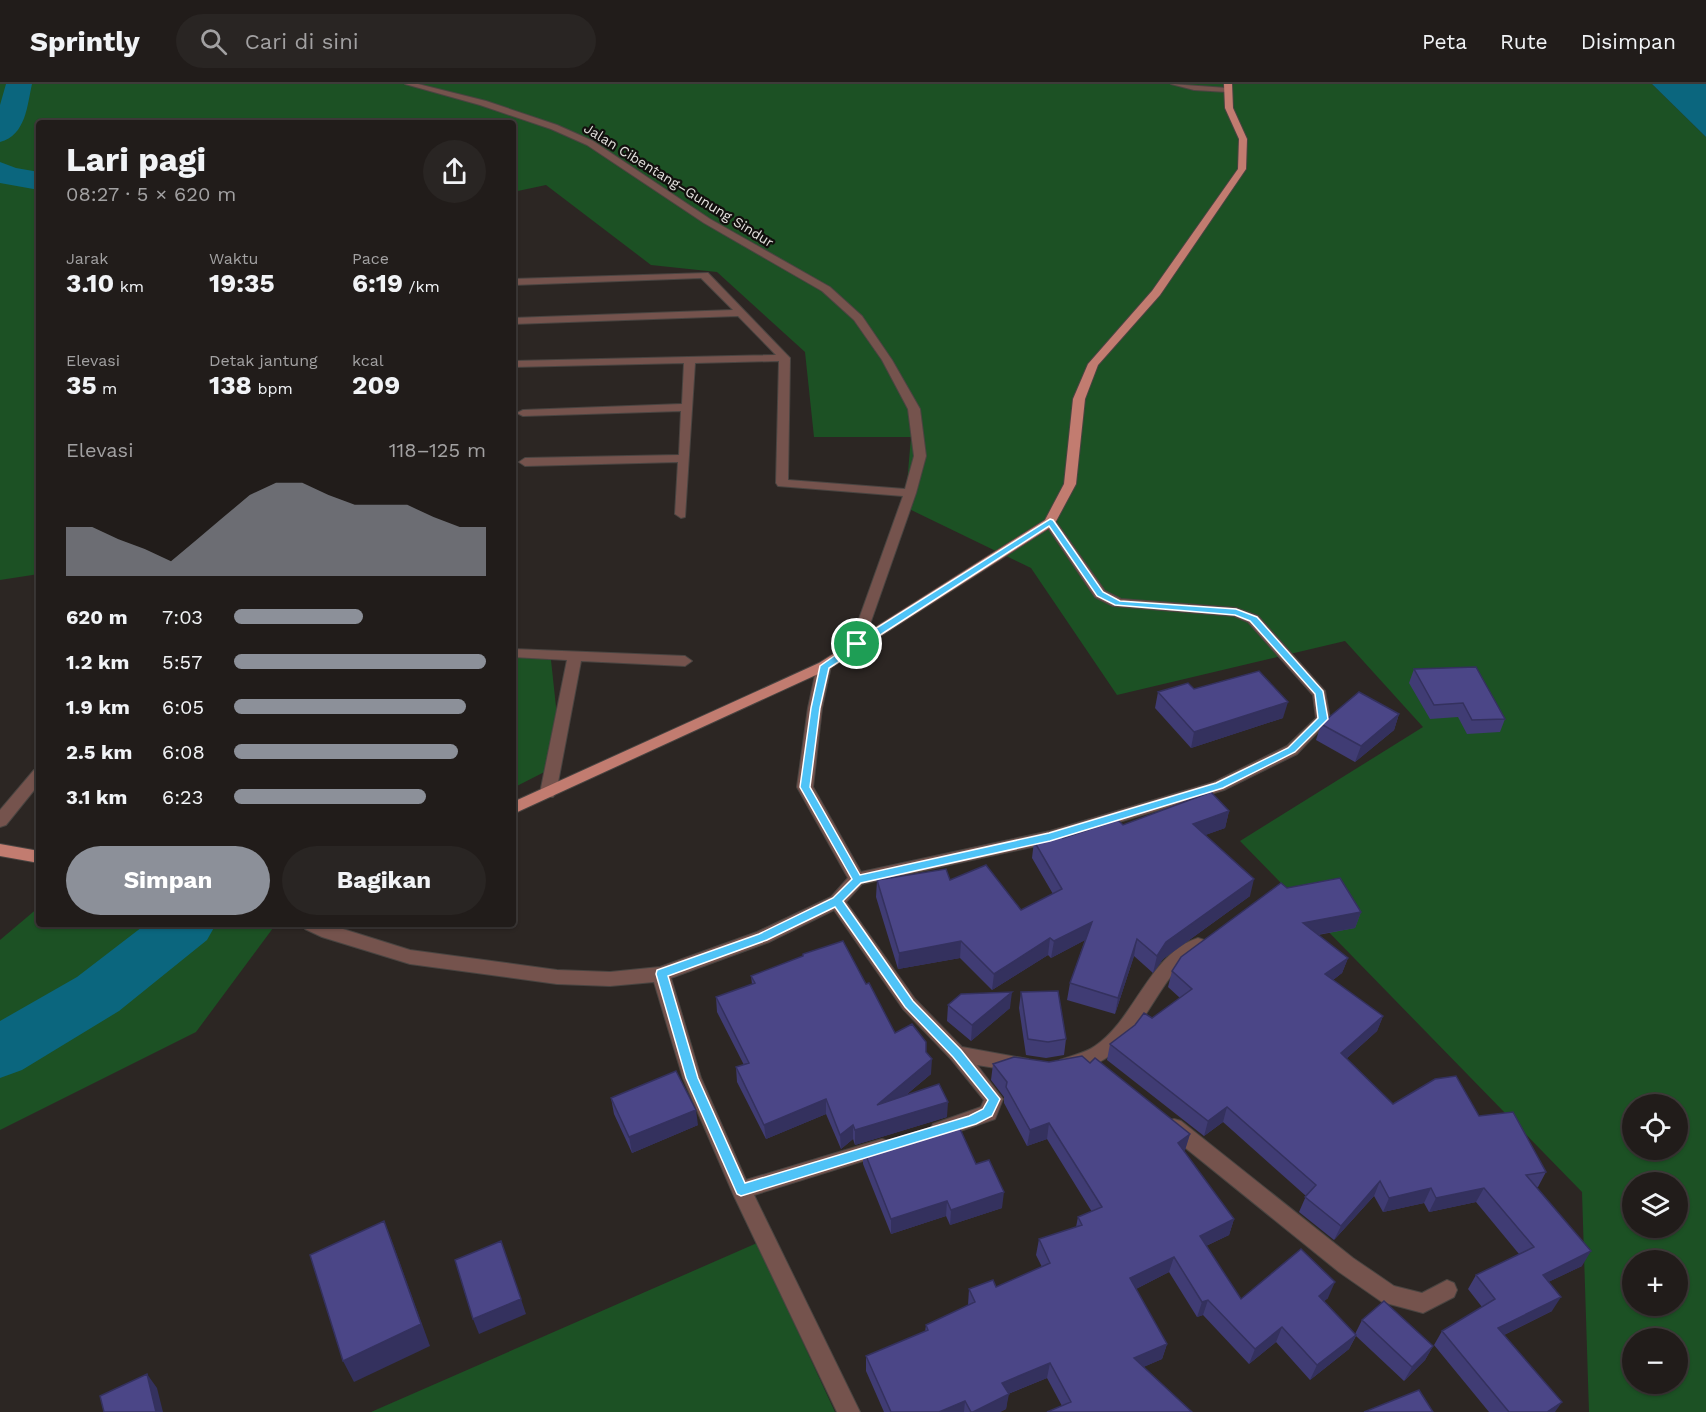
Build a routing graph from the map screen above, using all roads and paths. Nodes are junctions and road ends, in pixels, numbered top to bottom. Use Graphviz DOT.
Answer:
graph roads {
  1 [pos="409,84"];
  2 [pos="1175,84"];
  3 [pos="1227,87"];
  4 [pos="516,282"];
  5 [pos="741,313"];
  6 [pos="516,321"];
  7 [pos="785,358"];
  8 [pos="690,360"];
  9 [pos="516,364"];
  10 [pos="687,407"];
  11 [pos="523,413"];
  12 [pos="684,458"];
  13 [pos="525,462"];
  14 [pos="910,493"];
  15 [pos="681,514"];
  16 [pos="1050,522"];
  17 [pos="857,644"];
  18 [pos="516,653"];
  19 [pos="575,656"];
  20 [pos="685,661"];
  21 [pos="824,666"];
  22 [pos="36,778"];
  23 [pos="548,793"];
  24 [pos="516,807"];
  25 [pos="0,821"];
  26 [pos="0,850"];
  27 [pos="36,856"];
  28 [pos="857,879"];
  29 [pos="837,901"];
  30 [pos="317,927"];
  31 [pos="1215,932"];
  32 [pos="661,974"];
  33 [pos="957,1054"];
  34 [pos="1090,1059"];
  35 [pos="1108,1074"];
  36 [pos="1163,1118"];
  37 [pos="928,1134"];
  38 [pos="895,1143"];
  39 [pos="741,1190"];
  40 [pos="1447,1290"];
  41 [pos="849,1412"];
  1 -- 14 [label="street, Jalan Cibentang–Gunung Sindur"];
  2 -- 3 [label="street"];
  3 -- 16 [label="main road"];
  4 -- 5 [label="street"];
  5 -- 6 [label="street"];
  5 -- 7 [label="street"];
  7 -- 8 [label="street"];
  7 -- 14 [label="street"];
  8 -- 9 [label="street"];
  8 -- 10 [label="street"];
  10 -- 11 [label="street"];
  10 -- 12 [label="street"];
  12 -- 13 [label="street"];
  12 -- 15 [label="street"];
  14 -- 17 [label="street, Jalan Cibentang–Gunung Sindur"];
  16 -- 17 [label="main road"];
  16 -- 28 [label="street"];
  17 -- 21 [label="main road"];
  18 -- 19 [label="street"];
  19 -- 20 [label="street"];
  19 -- 23 [label="street"];
  21 -- 23 [label="main road"];
  21 -- 28 [label="street"];
  22 -- 25 [label="street"];
  23 -- 24 [label="main road"];
  26 -- 27 [label="main road"];
  28 -- 29 [label="street"];
  29 -- 32 [label="street"];
  29 -- 33 [label="street"];
  30 -- 32 [label="street"];
  31 -- 34 [label="street"];
  32 -- 39 [label="street"];
  33 -- 34 [label="street"];
  33 -- 37 [label="street"];
  34 -- 35 [label="street"];
  36 -- 40 [label="street"];
  38 -- 39 [label="street"];
  39 -- 41 [label="street"];
}
